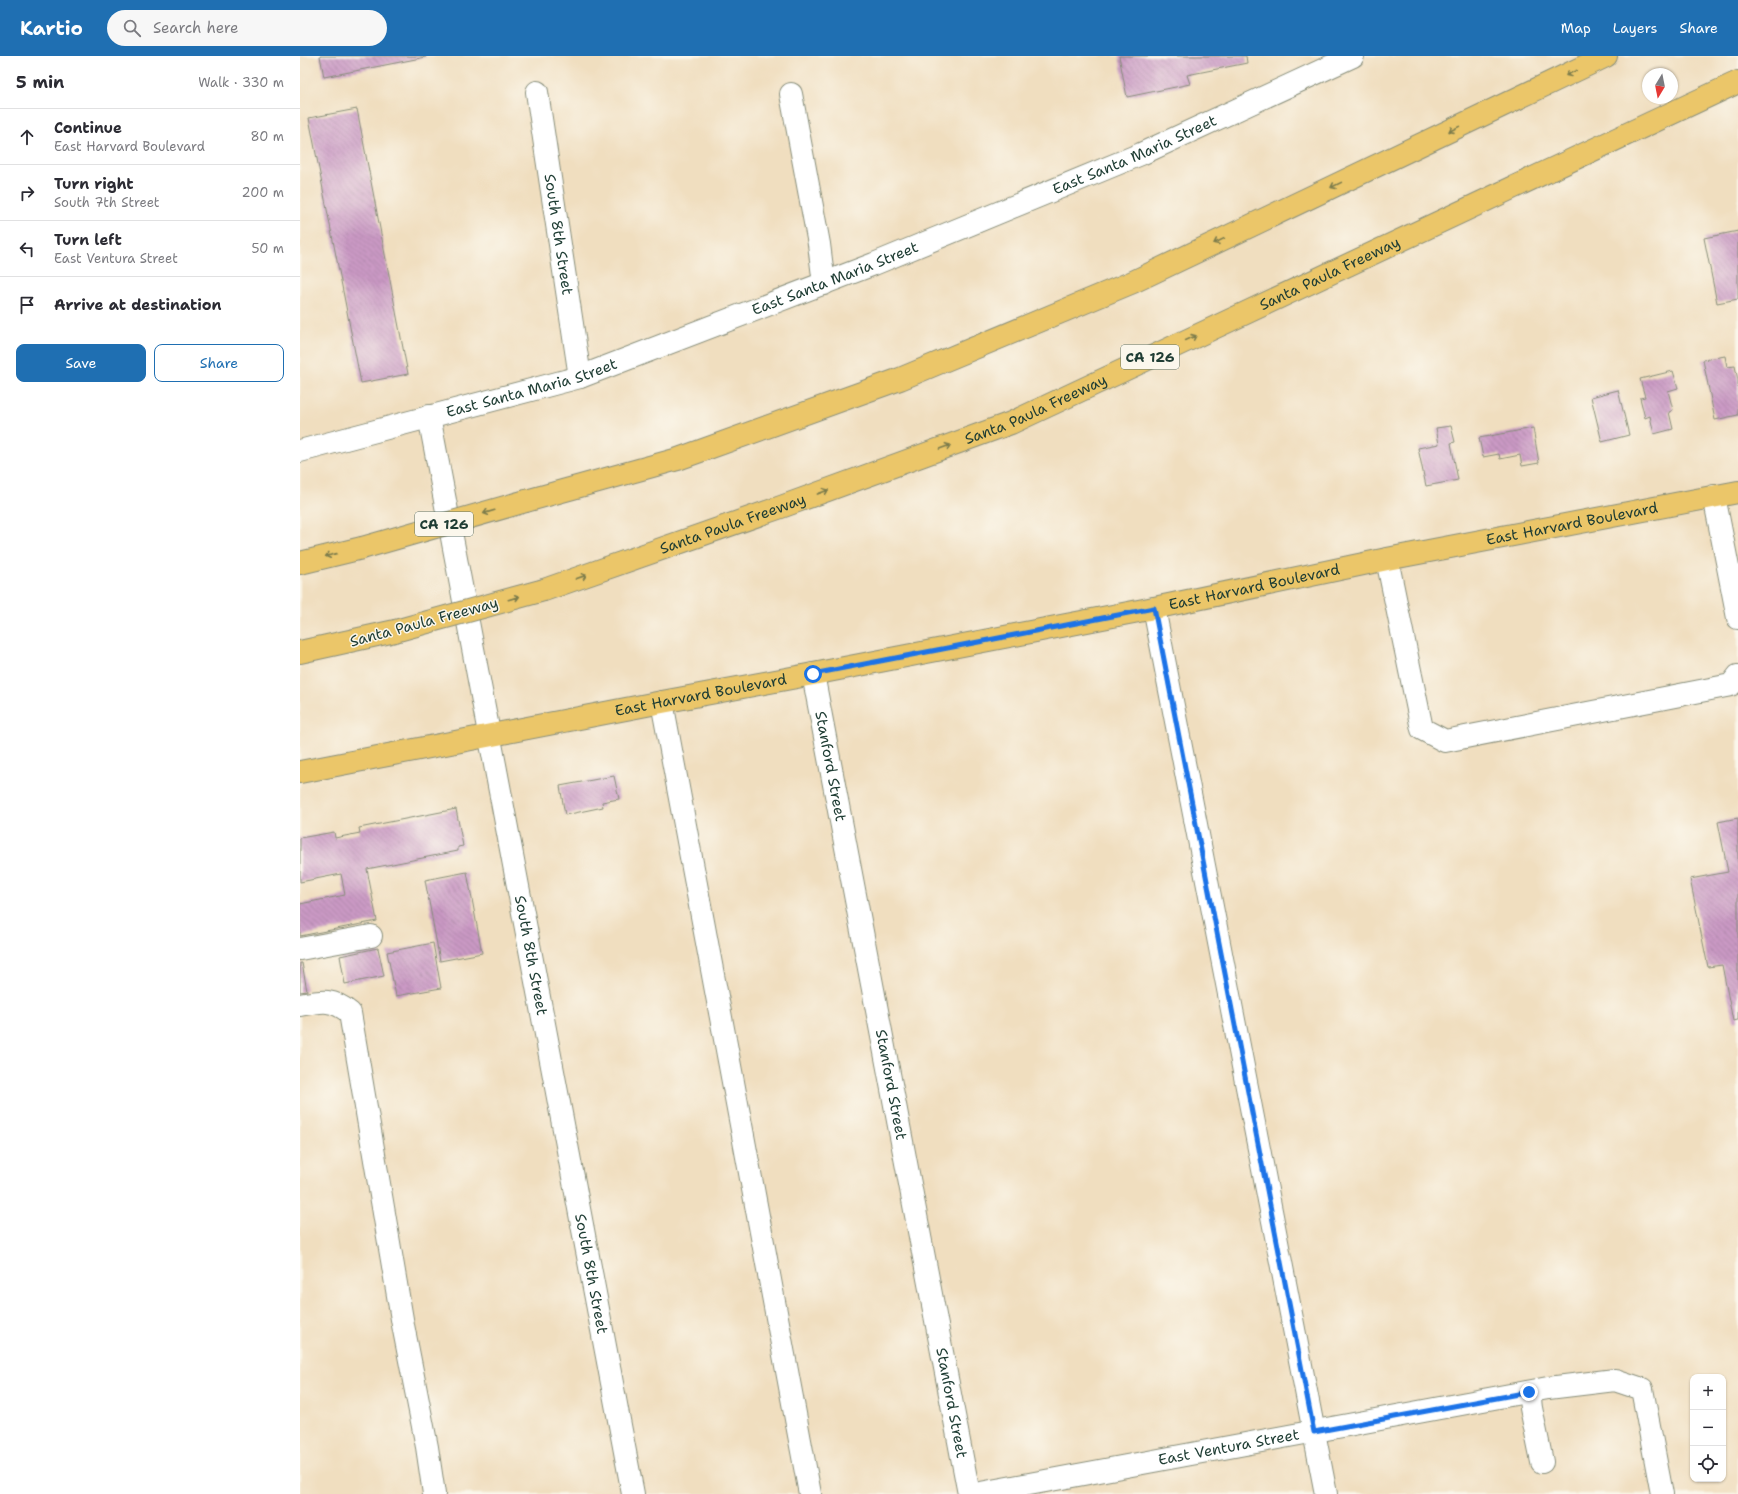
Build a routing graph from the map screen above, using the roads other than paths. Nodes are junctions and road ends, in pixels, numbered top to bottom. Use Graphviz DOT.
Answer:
graph roads {
  1 [pos="1353,56"];
  2 [pos="1606,56"];
  3 [pos="1738,82"];
  4 [pos="537,92"];
  5 [pos="791,94"];
  6 [pos="824,284"];
  7 [pos="580,377"];
  8 [pos="429,416"];
  9 [pos="300,451"];
  10 [pos="1738,492"];
  11 [pos="1714,496"];
  12 [pos="1387,559"];
  13 [pos="300,563"];
  14 [pos="1154,608"];
  15 [pos="1738,618"];
  16 [pos="300,652"];
  17 [pos="813,674"];
  18 [pos="1738,676"];
  19 [pos="662,702"];
  20 [pos="489,737"];
  21 [pos="300,772"];
  22 [pos="371,936"];
  23 [pos="300,949"];
  24 [pos="300,1005"];
  25 [pos="1529,1392"];
  26 [pos="1314,1432"];
  27 [pos="1542,1462"];
  28 [pos="434,1494"];
  29 [pos="633,1494"];
  30 [pos="810,1494"];
  31 [pos="969,1494"];
  32 [pos="975,1494"];
  33 [pos="1326,1494"];
  34 [pos="1662,1494"];
  1 -- 6 [label="street, East Santa Maria Street"];
  2 -- 13 [label="main road, CA 126, one-way, bridge"];
  16 -- 3 [label="main road, Santa Paula Freeway / CA 126, one-way, bridge"];
  4 -- 7 [label="street, South 8th Street"];
  5 -- 6 [label="street"];
  6 -- 7 [label="street, East Santa Maria Street"];
  7 -- 8 [label="street, East Santa Maria Street"];
  8 -- 9 [label="street, East Santa Maria Street"];
  8 -- 20 [label="street, South 8th Street"];
  10 -- 11 [label="main road, East Harvard Boulevard"];
  11 -- 12 [label="main road, East Harvard Boulevard"];
  11 -- 15 [label="street"];
  12 -- 14 [label="main road, East Harvard Boulevard"];
  12 -- 18 [label="street"];
  14 -- 17 [label="main road, East Harvard Boulevard"];
  14 -- 26 [label="street"];
  17 -- 19 [label="main road, East Harvard Boulevard"];
  17 -- 31 [label="street, Stanford Street"];
  19 -- 20 [label="main road, East Harvard Boulevard"];
  19 -- 30 [label="street"];
  20 -- 21 [label="main road, East Harvard Boulevard"];
  20 -- 29 [label="street, South 8th Street"];
  22 -- 23 [label="street"];
  24 -- 28 [label="street"];
  25 -- 26 [label="street, East Ventura Street"];
  25 -- 27 [label="street"];
  25 -- 34 [label="street, East Ventura Street"];
  26 -- 32 [label="street, East Ventura Street"];
  26 -- 33 [label="street"];
}
